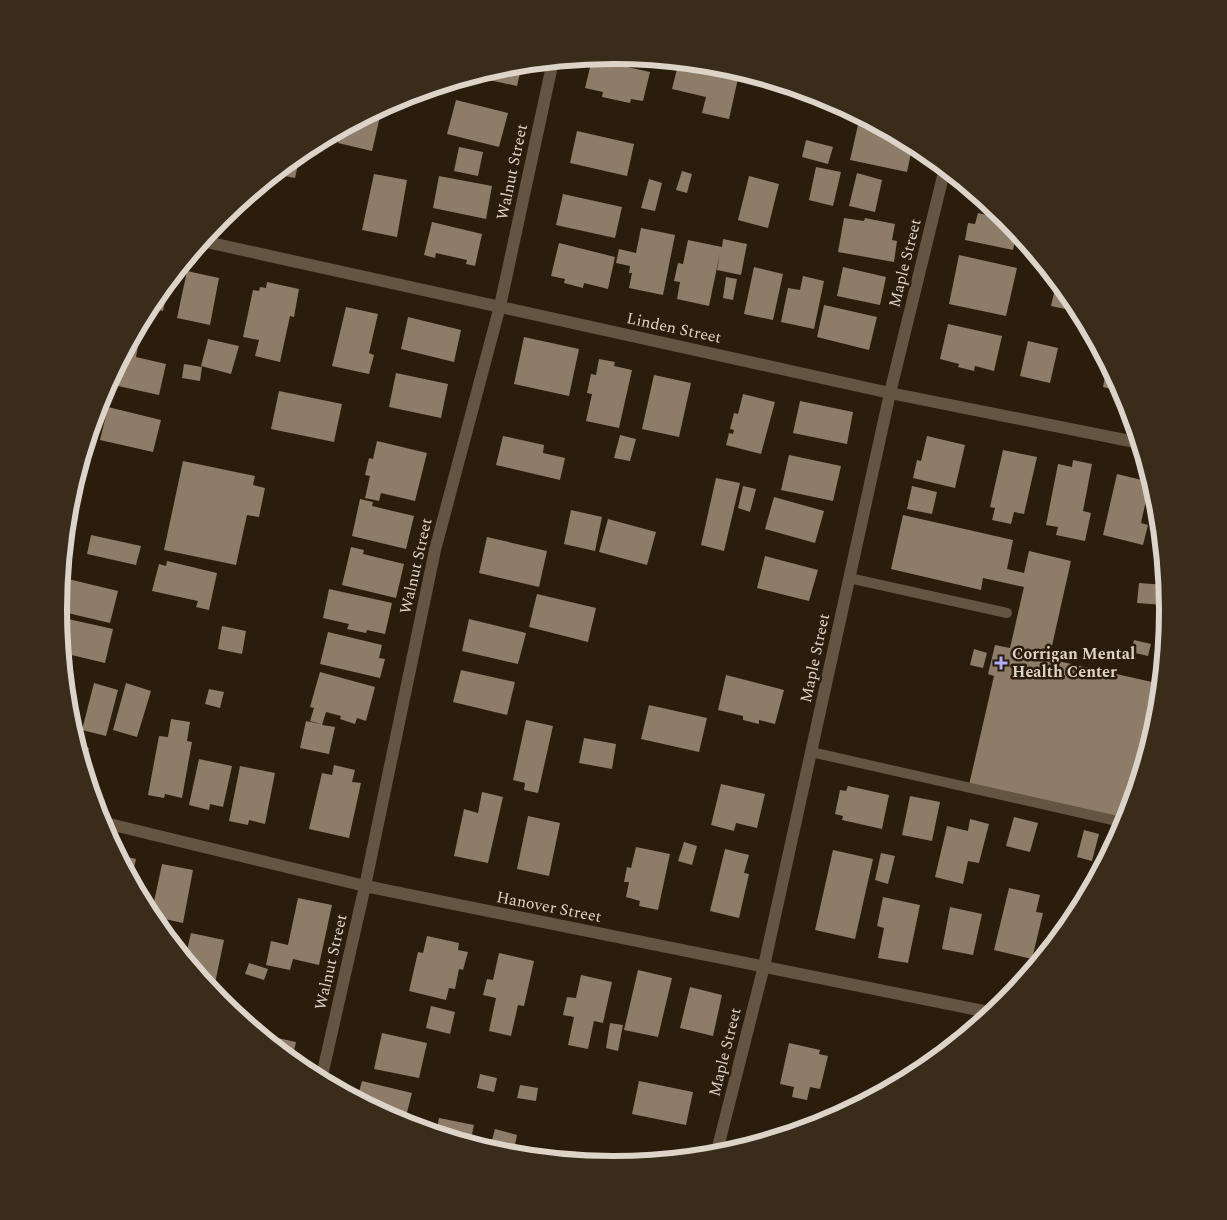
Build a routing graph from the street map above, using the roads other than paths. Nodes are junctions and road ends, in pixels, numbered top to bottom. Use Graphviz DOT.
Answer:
graph roads {
  1 [pos="552,67"];
  2 [pos="943,175"];
  3 [pos="210,243"];
  4 [pos="500,306"];
  5 [pos="890,393"];
  6 [pos="1133,442"];
  7 [pos="849,578"];
  8 [pos="1007,613"];
  9 [pos="811,752"];
  10 [pos="1117,821"];
  11 [pos="112,825"];
  12 [pos="365,886"];
  13 [pos="764,966"];
  14 [pos="984,1011"];
  15 [pos="323,1072"];
  16 [pos="718,1146"];
  1 -- 4 [label="street, Walnut Street"];
  2 -- 5 [label="street, Maple Street"];
  3 -- 4 [label="street, Linden Street"];
  4 -- 5 [label="street, Linden Street"];
  4 -- 12 [label="street, Walnut Street"];
  5 -- 6 [label="street, Linden Street"];
  5 -- 7 [label="street, Maple Street"];
  7 -- 8 [label="lane"];
  7 -- 9 [label="street, Maple Street"];
  9 -- 10 [label="lane"];
  9 -- 13 [label="street, Maple Street"];
  11 -- 12 [label="street, Hanover Street"];
  12 -- 13 [label="street, Hanover Street"];
  12 -- 15 [label="street, Walnut Street"];
  13 -- 14 [label="street, Hanover Street"];
  13 -- 16 [label="street, Maple Street"];
}
